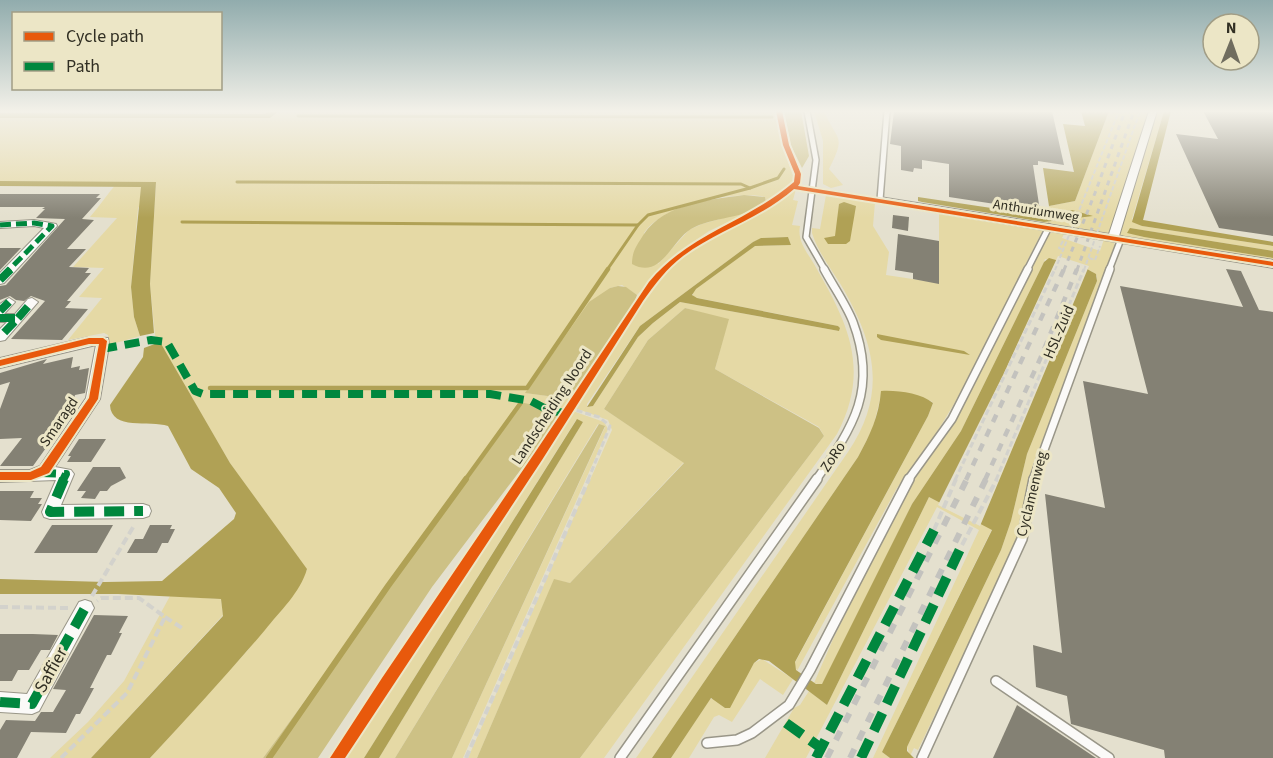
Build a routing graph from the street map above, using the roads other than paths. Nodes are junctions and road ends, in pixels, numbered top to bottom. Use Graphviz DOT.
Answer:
graph roads {
  1 [pos="814,146"];
  2 [pos="884,146"];
  3 [pos="1143,146"];
  4 [pos="880,200"];
  5 [pos="0,225"];
  6 [pos="1049,227"];
  7 [pos="1117,238"];
  8 [pos="1273,264"];
  9 [pos="0,280"];
  10 [pos="32,302"];
  11 [pos="0,318"];
  12 [pos="18,318"];
  13 [pos="0,337"];
  14 [pos="0,363"];
  15 [pos="41,473"];
  16 [pos="0,476"];
  17 [pos="143,511"];
  18 [pos="85,608"];
  19 [pos="996,681"];
  20 [pos="0,702"];
  21 [pos="707,743"];
  22 [pos="923,756"];
  23 [pos="620,758"];
  24 [pos="1109,758"];
  1 -- 23 [label="lane, ZoRo"];
  2 -- 4 [label="lane"];
  3 -- 7 [label="street, Cyclamenweg"];
  4 -- 6 [label="street, Anthuriumweg"];
  5 -- 9 [label="street"];
  6 -- 7 [label="street, Anthuriumweg"];
  6 -- 21 [label="lane"];
  7 -- 8 [label="street, Anthuriumweg"];
  7 -- 22 [label="lane, Cyclamenweg"];
  10 -- 12 [label="street"];
  11 -- 12 [label="street"];
  12 -- 13 [label="street"];
  14 -- 15 [label="street, Smaragd"];
  15 -- 16 [label="street"];
  15 -- 17 [label="street"];
  18 -- 20 [label="street, Saffier"];
  19 -- 24 [label="lane"];
}
